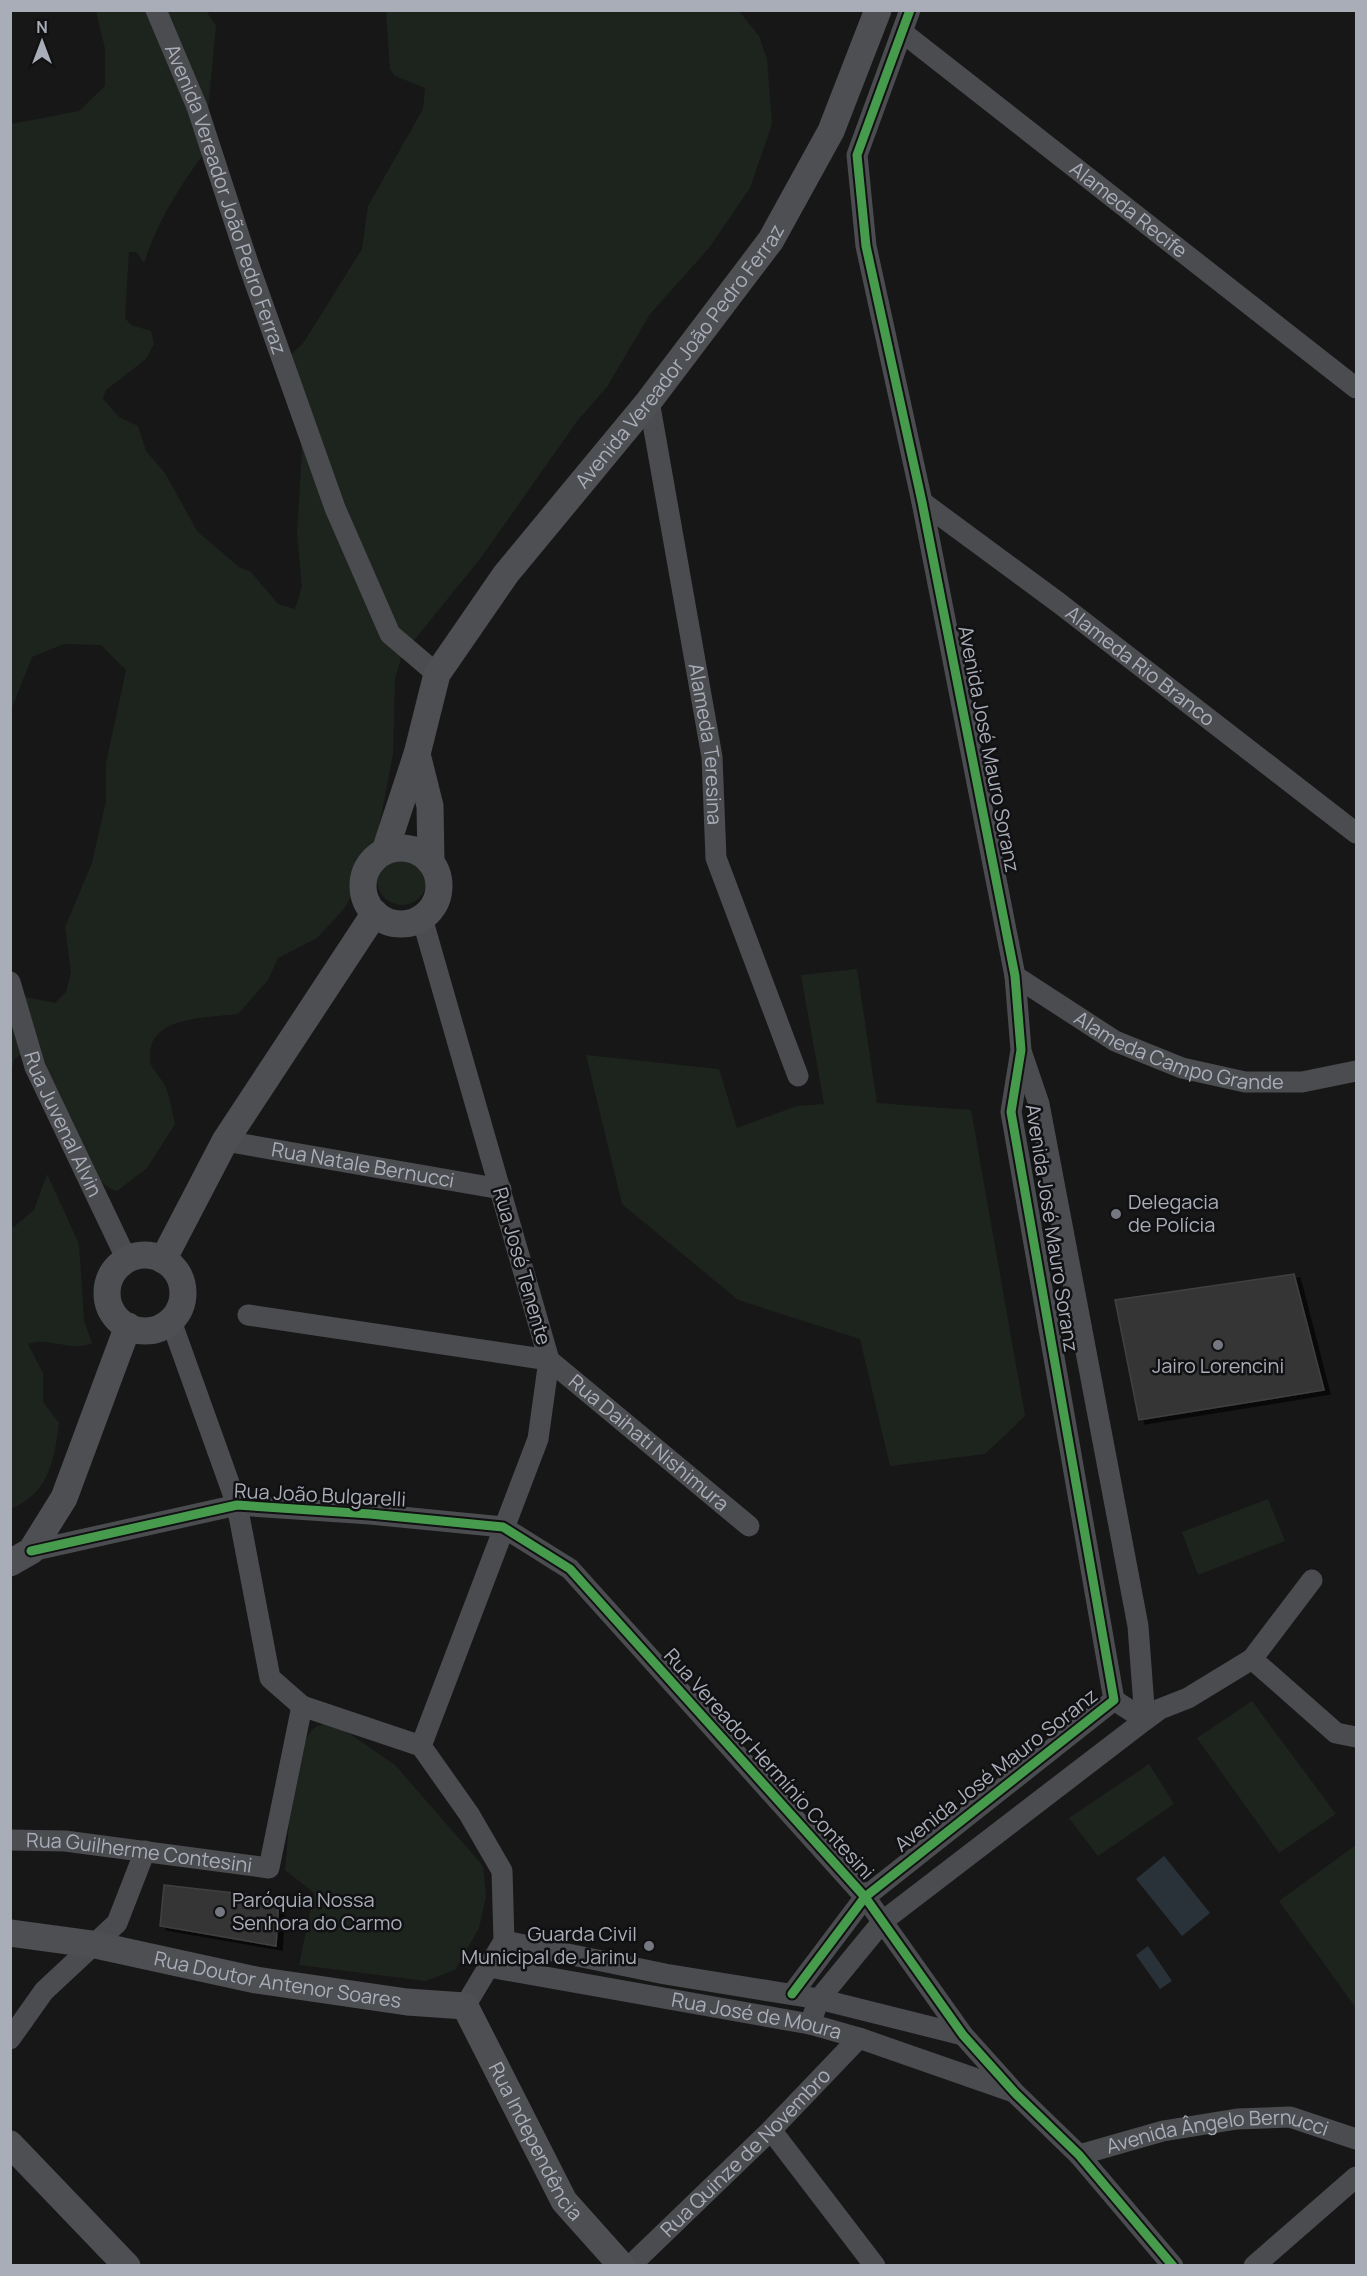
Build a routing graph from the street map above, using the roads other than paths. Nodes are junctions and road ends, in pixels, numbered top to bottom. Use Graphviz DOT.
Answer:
graph roads {
  1 [pos="156,10"];
  2 [pos="878,10"];
  3 [pos="910,10"];
  4 [pos="902,32"];
  5 [pos="1356,388"];
  6 [pos="649,401"];
  7 [pos="922,502"];
  8 [pos="437,674"];
  9 [pos="417,754"];
  10 [pos="1356,833"];
  11 [pos="385,851"];
  12 [pos="431,862"];
  13 [pos="375,914"];
  14 [pos="422,918"];
  15 [pos="1014,976"];
  16 [pos="10,982"];
  17 [pos="1021,1050"];
  18 [pos="1356,1071"];
  19 [pos="798,1076"];
  20 [pos="225,1141"];
  21 [pos="501,1190"];
  22 [pos="127,1260"];
  23 [pos="163,1260"];
  24 [pos="248,1315"];
  25 [pos="171,1321"];
  26 [pos="128,1326"];
  27 [pos="549,1360"];
  28 [pos="237,1505"];
  29 [pos="748,1526"];
  30 [pos="503,1527"];
  31 [pos="21,1557"];
  32 [pos="1312,1580"];
  33 [pos="1252,1659"];
  34 [pos="1114,1700"];
  35 [pos="302,1706"];
  36 [pos="1145,1720"];
  37 [pos="1356,1737"];
  38 [pos="422,1746"];
  39 [pos="10,1840"];
  40 [pos="145,1851"];
  41 [pos="865,1897"];
  42 [pos="883,1921"];
  43 [pos="10,1933"];
  44 [pos="504,1941"];
  45 [pos="91,1944"];
  46 [pos="489,1967"];
  47 [pos="665,1974"];
  48 [pos="792,1994"];
  49 [pos="658,1998"];
  50 [pos="819,1999"];
  51 [pos="465,2006"];
  52 [pos="810,2024"];
  53 [pos="963,2035"];
  54 [pos="10,2038"];
  55 [pos="859,2038"];
  56 [pos="1015,2093"];
  57 [pos="771,2130"];
  58 [pos="1356,2139"];
  59 [pos="10,2144"];
  60 [pos="1079,2155"];
  61 [pos="1356,2177"];
  62 [pos="127,2265"];
  63 [pos="622,2265"];
  64 [pos="630,2265"];
  65 [pos="874,2265"];
  66 [pos="1173,2265"];
  67 [pos="1254,2265"];
  1 -- 8 [label="street, Avenida Vereador João Pedro Ferraz"];
  2 -- 6 [label="main road, Avenida Vereador João Pedro Ferraz"];
  3 -- 4 [label="street"];
  4 -- 5 [label="street, Alameda Recife"];
  4 -- 7 [label="street, Avenida José Mauro Soranz"];
  6 -- 8 [label="main road, Avenida Vereador João Pedro Ferraz"];
  6 -- 19 [label="street, Alameda Teresina"];
  7 -- 10 [label="street, Alameda Rio Branco"];
  7 -- 15 [label="street, Avenida José Mauro Soranz"];
  8 -- 9 [label="main road, Avenida Vereador João Pedro Ferraz"];
  9 -- 11 [label="main road, Avenida Vereador João Pedro Ferraz"];
  9 -- 12 [label="main road, Avenida Vereador João Pedro Ferraz"];
  11 -- 12 [label="main road"];
  11 -- 13 [label="main road"];
  12 -- 14 [label="main road"];
  13 -- 14 [label="main road"];
  13 -- 20 [label="main road"];
  14 -- 21 [label="street, Rua José Tenente"];
  15 -- 17 [label="street, Avenida José Mauro Soranz"];
  15 -- 18 [label="street, Alameda Campo Grande"];
  16 -- 22 [label="street, Rua Juvenal Alvin"];
  17 -- 34 [label="street, Avenida José Mauro Soranz"];
  17 -- 36 [label="street, Avenida José Mauro Soranz"];
  20 -- 21 [label="street, Rua Natale Bernucci"];
  20 -- 23 [label="main road"];
  21 -- 27 [label="street, Rua José Tenente"];
  22 -- 23 [label="main road"];
  22 -- 26 [label="main road"];
  23 -- 25 [label="main road"];
  24 -- 27 [label="street"];
  25 -- 26 [label="main road"];
  25 -- 28 [label="street"];
  26 -- 31 [label="main road"];
  27 -- 29 [label="street, Rua Daihati Nishimura"];
  27 -- 30 [label="street, Rua José Tenente"];
  28 -- 30 [label="street, Rua João Bulgarelli"];
  28 -- 31 [label="street, Rua João Bulgarelli"];
  28 -- 35 [label="street"];
  30 -- 38 [label="street, Rua José Tenente"];
  30 -- 41 [label="street, Rua Vereador Hermínio Contesini"];
  32 -- 33 [label="street"];
  33 -- 36 [label="street"];
  33 -- 37 [label="street"];
  34 -- 36 [label="street"];
  34 -- 41 [label="street, Avenida José Mauro Soranz"];
  35 -- 38 [label="street"];
  35 -- 40 [label="street, Rua Guilherme Contesini"];
  36 -- 42 [label="street"];
  38 -- 44 [label="street"];
  39 -- 40 [label="street, Rua Guilherme Contesini"];
  40 -- 45 [label="street"];
  41 -- 42 [label="street, Rua Vereador Hermínio Contesini"];
  41 -- 48 [label="street, Avenida José Mauro Soranz"];
  42 -- 50 [label="street"];
  42 -- 53 [label="street, Rua Vereador Hermínio Contesini"];
  43 -- 45 [label="main road, Rua Doutor Antenor Soares"];
  44 -- 46 [label="street"];
  44 -- 47 [label="street, Rua José de Moura"];
  45 -- 51 [label="main road, Rua Doutor Antenor Soares"];
  45 -- 54 [label="street"];
  46 -- 49 [label="street, Rua José de Moura"];
  46 -- 51 [label="street"];
  47 -- 48 [label="street, Rua José de Moura"];
  47 -- 49 [label="street"];
  48 -- 50 [label="street, Rua José de Moura"];
  49 -- 52 [label="street, Rua José de Moura"];
  50 -- 52 [label="street"];
  50 -- 53 [label="street, Rua José de Moura"];
  51 -- 63 [label="main road, Rua Independência"];
  52 -- 55 [label="street, Rua José de Moura"];
  53 -- 56 [label="street, Rua Vereador Hermínio Contesini"];
  55 -- 56 [label="street, Rua José de Moura"];
  55 -- 57 [label="street, Rua Quinze de Novembro"];
  56 -- 60 [label="street, Rua Vereador Hermínio Contesini"];
  57 -- 64 [label="street, Rua Quinze de Novembro"];
  57 -- 65 [label="street"];
  58 -- 60 [label="street, Avenida Ângelo Bernucci"];
  59 -- 62 [label="main road"];
  60 -- 66 [label="street, Rua Vereador Hermínio Contesini"];
  61 -- 67 [label="street"];
}
